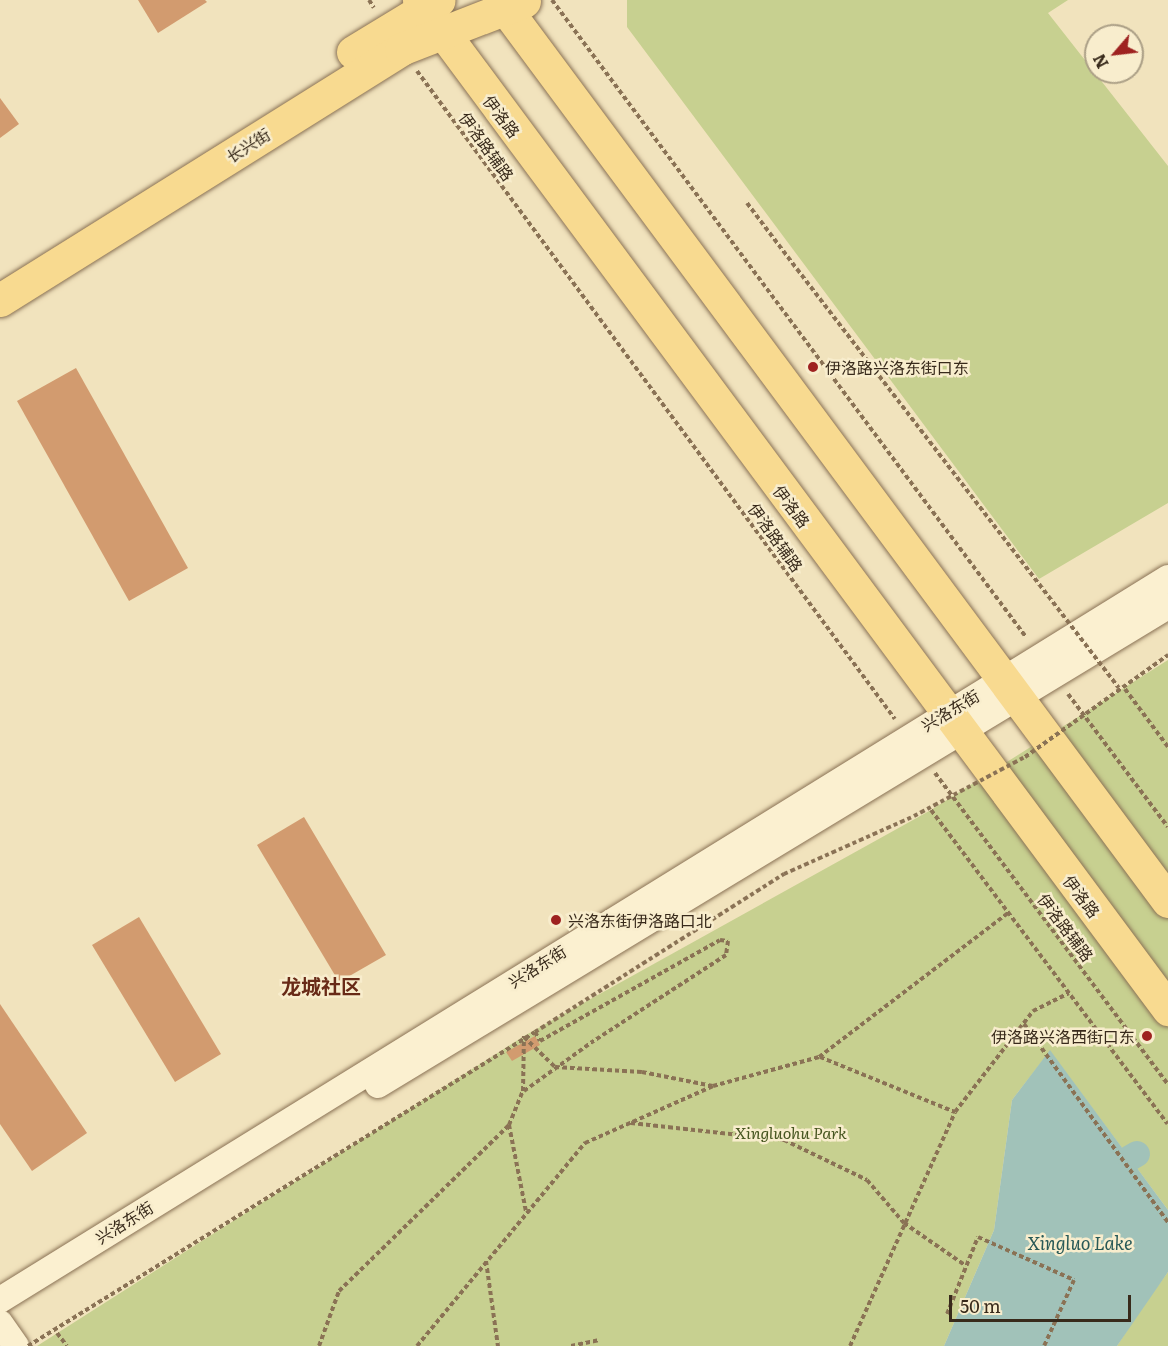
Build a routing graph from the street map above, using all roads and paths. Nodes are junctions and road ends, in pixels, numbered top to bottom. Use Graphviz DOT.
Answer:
graph roads {
  1 [pos="369,0"];
  2 [pos="552,0"];
  3 [pos="510,3"];
  4 [pos="431,10"];
  5 [pos="395,40"];
  6 [pos="747,203"];
  7 [pos="0,273"];
  8 [pos="0,300"];
  9 [pos="1168,578"];
  10 [pos="1168,606"];
  11 [pos="1168,655"];
  12 [pos="1047,665"];
  13 [pos="1009,688"];
  14 [pos="1122,688"];
  15 [pos="952,722"];
  16 [pos="913,744"];
  17 [pos="1168,747"];
  18 [pos="931,810"];
  19 [pos="1168,828"];
  20 [pos="1168,901"];
  21 [pos="1008,913"];
  22 [pos="1069,993"];
  23 [pos="1168,1009"];
  24 [pos="1024,1024"];
  25 [pos="535,1032"];
  26 [pos="819,1057"];
  27 [pos="555,1067"];
  28 [pos="1168,1085"];
  29 [pos="712,1086"];
  30 [pos="523,1091"];
  31 [pos="955,1112"];
  32 [pos="631,1123"];
  33 [pos="1168,1124"];
  34 [pos="509,1125"];
  35 [pos="526,1213"];
  36 [pos="1168,1222"];
  37 [pos="904,1223"];
  38 [pos="486,1261"];
  39 [pos="966,1266"];
  40 [pos="0,1300"];
  41 [pos="946,1314"];
  42 [pos="0,1318"];
  43 [pos="0,1323"];
  44 [pos="57,1333"];
  45 [pos="599,1340"];
  46 [pos="16,1346"];
  47 [pos="28,1346"];
  48 [pos="67,1346"];
  49 [pos="319,1346"];
  50 [pos="417,1346"];
  51 [pos="498,1346"];
  52 [pos="571,1346"];
  53 [pos="850,1346"];
  54 [pos="1044,1346"];
  1 -- 5 [label="path, 伊洛路辅路"];
  2 -- 12 [label="path"];
  3 -- 4 [label="main road, 长兴街"];
  3 -- 13 [label="main road"];
  4 -- 5 [label="main road, 长兴街"];
  4 -- 15 [label="main road, 伊洛路"];
  5 -- 7 [label="main road, 长兴街"];
  5 -- 8 [label="main road, 长兴街"];
  5 -- 16 [label="path, 伊洛路辅路"];
  6 -- 14 [label="path, bridge"];
  9 -- 12 [label="street, 兴洛东街"];
  10 -- 12 [label="street, 兴洛东街"];
  11 -- 14 [label="path, bridge"];
  12 -- 13 [label="street, 兴洛东街"];
  12 -- 19 [label="path"];
  13 -- 15 [label="street, 兴洛东街"];
  13 -- 20 [label="main road"];
  14 -- 17 [label="path"];
  14 -- 25 [label="path, bridge"];
  15 -- 16 [label="street, 兴洛东街"];
  15 -- 23 [label="main road, 伊洛路"];
  16 -- 28 [label="path, 伊洛路辅路"];
  16 -- 40 [label="street, 兴洛东街"];
  16 -- 42 [label="street, 兴洛东街"];
  18 -- 21 [label="path"];
  21 -- 22 [label="path"];
  21 -- 26 [label="path"];
  22 -- 24 [label="path"];
  22 -- 33 [label="path"];
  24 -- 31 [label="path"];
  24 -- 36 [label="path"];
  25 -- 27 [label="path, bridge"];
  25 -- 47 [label="path, bridge"];
  26 -- 29 [label="path"];
  26 -- 31 [label="path"];
  27 -- 29 [label="path"];
  27 -- 30 [label="path"];
  27 -- 30 [label="path"];
  29 -- 32 [label="path"];
  30 -- 34 [label="path"];
  31 -- 37 [label="path"];
  32 -- 35 [label="path"];
  32 -- 37 [label="path"];
  34 -- 35 [label="path"];
  34 -- 49 [label="path"];
  35 -- 38 [label="path"];
  37 -- 39 [label="path"];
  37 -- 53 [label="path"];
  38 -- 50 [label="path"];
  38 -- 51 [label="path"];
  39 -- 41 [label="path"];
  39 -- 54 [label="path"];
  43 -- 46 [label="street"];
  44 -- 48 [label="path"];
  45 -- 52 [label="path"];
}
